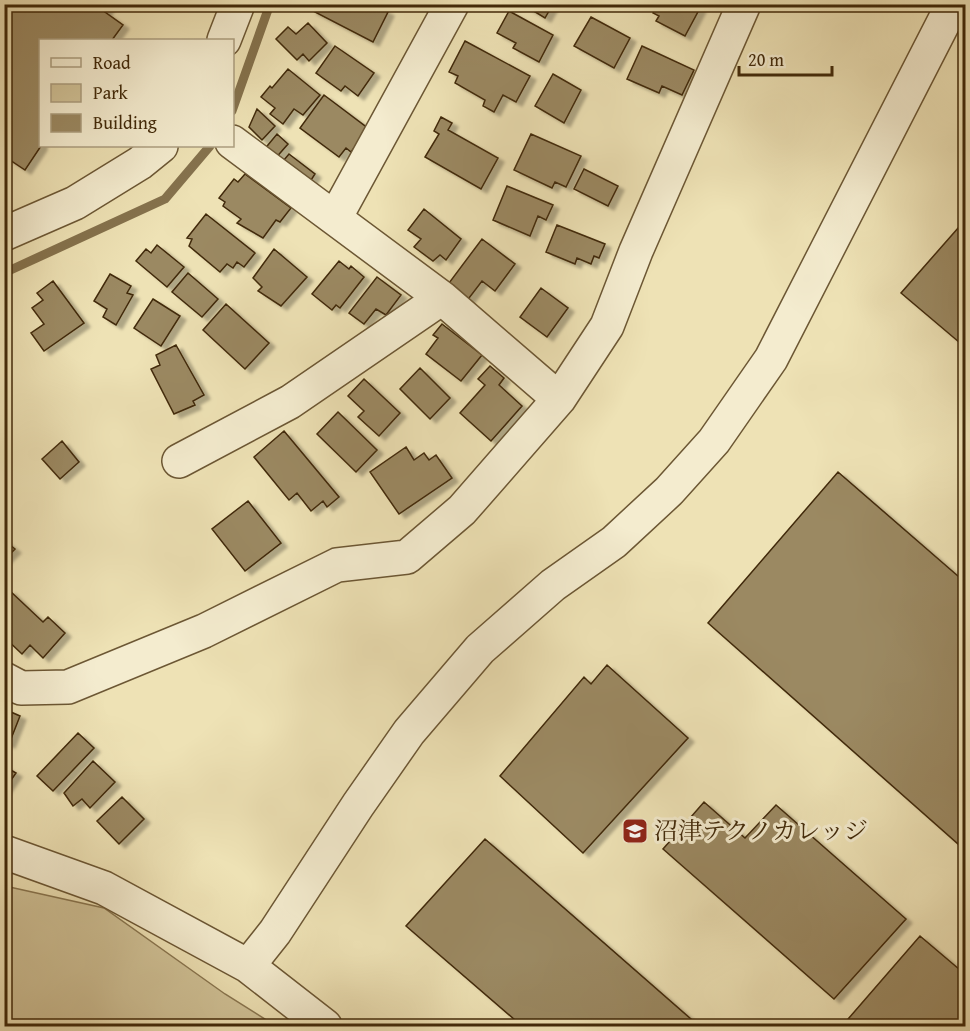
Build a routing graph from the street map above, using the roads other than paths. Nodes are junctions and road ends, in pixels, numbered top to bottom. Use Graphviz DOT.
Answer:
graph roads {
  1 [pos="238,4"];
  2 [pos="452,4"];
  3 [pos="744,4"];
  4 [pos="953,4"];
  5 [pos="225,39"];
  6 [pos="234,143"];
  7 [pos="160,147"];
  8 [pos="335,219"];
  9 [pos="4,234"];
  10 [pos="442,298"];
  11 [pos="559,399"];
  12 [pos="179,461"];
  13 [pos="4,679"];
  14 [pos="4,852"];
  15 [pos="248,966"];
  16 [pos="325,1026"];
  1 -- 5 [label="street"];
  2 -- 8 [label="street"];
  3 -- 11 [label="street"];
  4 -- 15 [label="street"];
  6 -- 8 [label="street"];
  7 -- 9 [label="street"];
  8 -- 10 [label="street"];
  10 -- 11 [label="street"];
  10 -- 12 [label="street"];
  11 -- 13 [label="street"];
  14 -- 15 [label="street"];
  15 -- 16 [label="street"];
}
